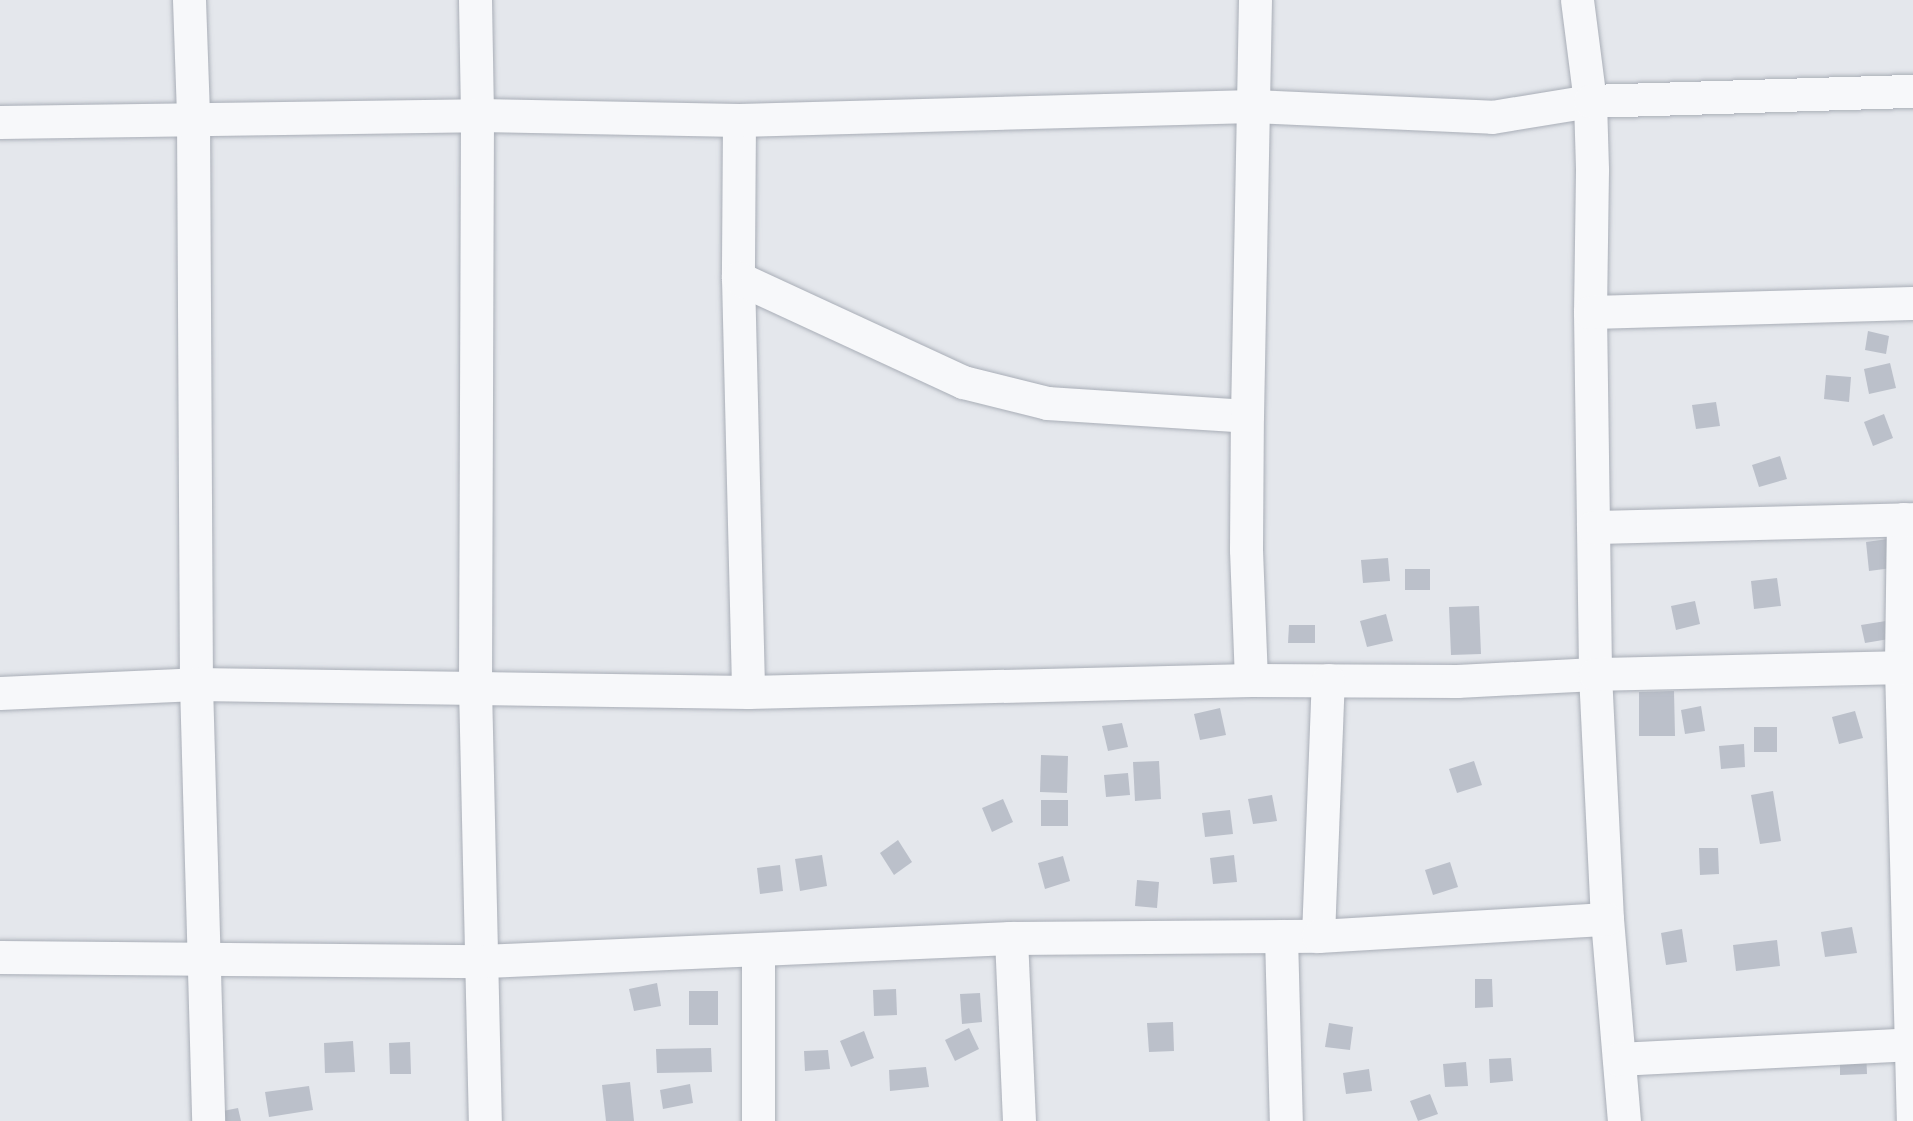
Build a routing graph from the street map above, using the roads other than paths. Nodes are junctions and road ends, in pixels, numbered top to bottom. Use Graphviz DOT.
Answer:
graph roads {
  1 [pos="189,0"];
  2 [pos="475,0"];
  3 [pos="1255,0"];
  4 [pos="1577,0"];
  5 [pos="1913,91"];
  6 [pos="1590,102"];
  7 [pos="1253,106"];
  8 [pos="477,115"];
  9 [pos="193,117"];
  10 [pos="739,120"];
  11 [pos="0,122"];
  12 [pos="738,278"];
  13 [pos="1913,303"];
  14 [pos="1590,312"];
  15 [pos="1247,416"];
  16 [pos="1908,519"];
  17 [pos="1593,527"];
  18 [pos="1907,667"];
  19 [pos="1595,674"];
  20 [pos="1251,680"];
  21 [pos="1328,680"];
  22 [pos="196,684"];
  23 [pos="475,687"];
  24 [pos="748,692"];
  25 [pos="0,694"];
  26 [pos="1607,919"];
  27 [pos="1282,936"];
  28 [pos="1318,936"];
  29 [pos="1012,938"];
  30 [pos="758,950"];
  31 [pos="0,957"];
  32 [pos="203,957"];
  33 [pos="484,961"];
  34 [pos="1911,1044"];
  35 [pos="1619,1059"];
  36 [pos="208,1121"];
  37 [pos="485,1121"];
  38 [pos="758,1121"];
  39 [pos="1019,1121"];
  40 [pos="1286,1121"];
  41 [pos="1624,1121"];
  42 [pos="1913,1121"];
  1 -- 9 [label="street"];
  2 -- 8 [label="street"];
  3 -- 7 [label="street"];
  4 -- 6 [label="street"];
  5 -- 6 [label="street"];
  6 -- 7 [label="street"];
  6 -- 14 [label="street"];
  7 -- 10 [label="street"];
  7 -- 15 [label="street"];
  8 -- 9 [label="street"];
  8 -- 10 [label="street"];
  8 -- 23 [label="street"];
  9 -- 11 [label="street"];
  9 -- 22 [label="street"];
  10 -- 12 [label="street"];
  12 -- 15 [label="street"];
  12 -- 24 [label="street"];
  13 -- 14 [label="street"];
  14 -- 17 [label="street"];
  15 -- 20 [label="street"];
  16 -- 17 [label="street"];
  16 -- 18 [label="street"];
  17 -- 19 [label="street"];
  18 -- 19 [label="street"];
  18 -- 34 [label="street"];
  19 -- 21 [label="street"];
  19 -- 26 [label="street"];
  20 -- 21 [label="street"];
  20 -- 24 [label="street"];
  21 -- 28 [label="street"];
  22 -- 23 [label="street"];
  22 -- 25 [label="street"];
  22 -- 32 [label="street"];
  23 -- 24 [label="street"];
  23 -- 33 [label="street"];
  26 -- 28 [label="street"];
  26 -- 35 [label="street"];
  27 -- 28 [label="street"];
  27 -- 29 [label="street"];
  27 -- 40 [label="street"];
  29 -- 30 [label="street"];
  29 -- 39 [label="street"];
  30 -- 33 [label="street"];
  30 -- 38 [label="street"];
  31 -- 32 [label="street"];
  32 -- 33 [label="street"];
  32 -- 36 [label="street"];
  33 -- 37 [label="street"];
  34 -- 35 [label="street"];
  34 -- 42 [label="street"];
  35 -- 41 [label="street"];
}
